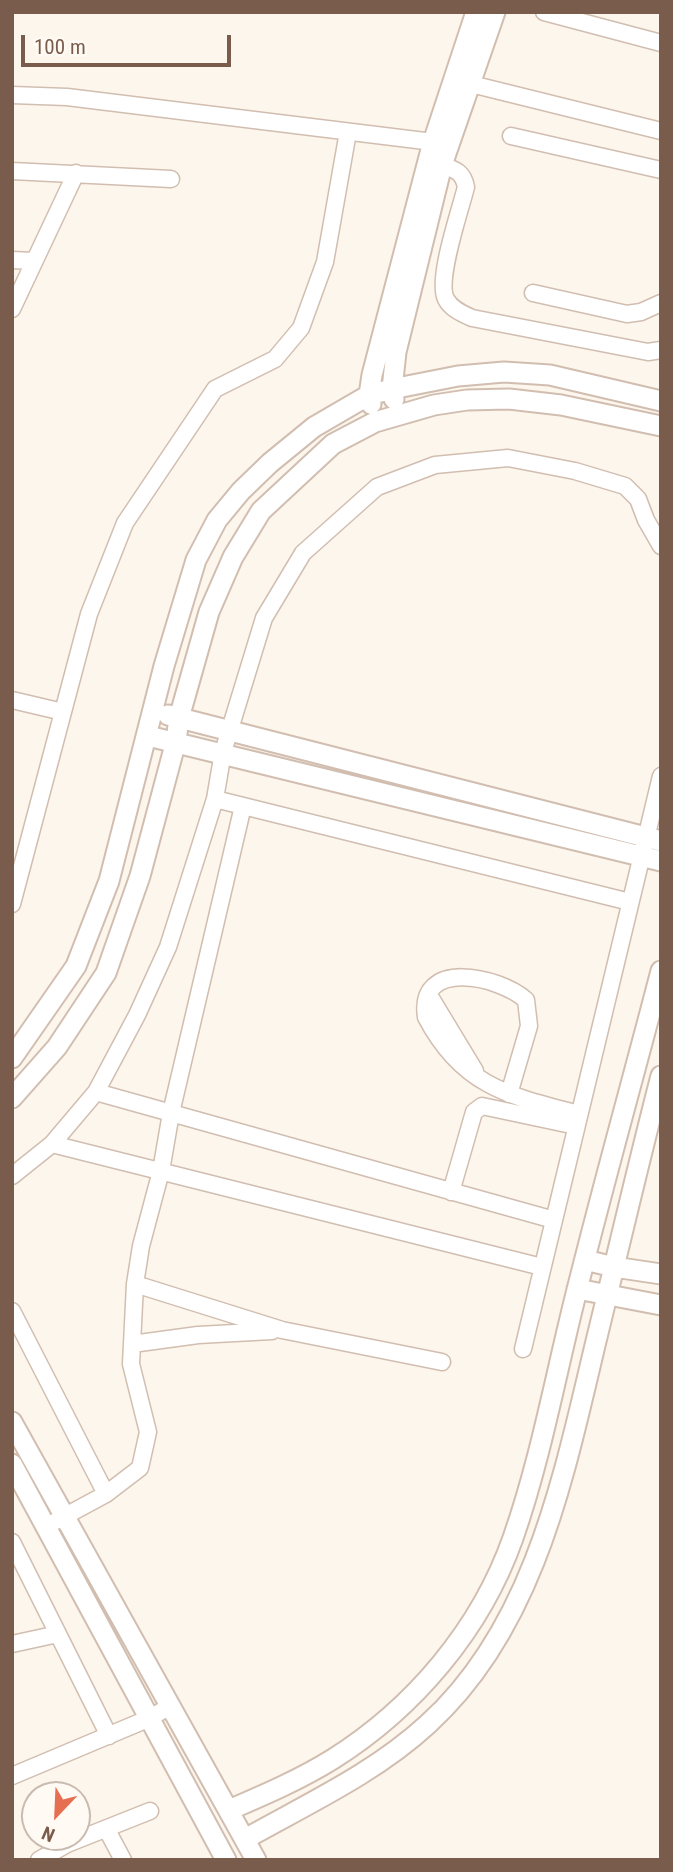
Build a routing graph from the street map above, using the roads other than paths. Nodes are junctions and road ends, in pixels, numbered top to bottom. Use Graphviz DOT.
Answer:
graph roads {
  1 [pos="476,12"];
  2 [pos="495,12"];
  3 [pos="544,12"];
  4 [pos="661,43"];
  5 [pos="471,84"];
  6 [pos="12,95"];
  7 [pos="661,131"];
  8 [pos="348,132"];
  9 [pos="511,136"];
  10 [pos="433,142"];
  11 [pos="442,165"];
  12 [pos="661,170"];
  13 [pos="12,171"];
  14 [pos="76,173"];
  15 [pos="171,179"];
  16 [pos="12,260"];
  17 [pos="34,261"];
  18 [pos="533,293"];
  19 [pos="661,303"];
  20 [pos="12,309"];
  21 [pos="661,350"];
  22 [pos="392,389"];
  23 [pos="369,395"];
  24 [pos="661,401"];
  25 [pos="398,415"];
  26 [pos="375,422"];
  27 [pos="661,426"];
  28 [pos="661,546"];
  29 [pos="12,700"];
  30 [pos="153,711"];
  31 [pos="63,712"];
  32 [pos="179,718"];
  33 [pos="230,731"];
  34 [pos="148,736"];
  35 [pos="176,741"];
  36 [pos="223,752"];
  37 [pos="661,776"];
  38 [pos="215,799"];
  39 [pos="243,806"];
  40 [pos="649,845"];
  41 [pos="661,862"];
  42 [pos="630,902"];
  43 [pos="12,904"];
  44 [pos="661,971"];
  45 [pos="12,1058"];
  46 [pos="661,1076"];
  47 [pos="96,1092"];
  48 [pos="509,1094"];
  49 [pos="12,1098"];
  50 [pos="172,1113"];
  51 [pos="578,1120"];
  52 [pos="52,1143"];
  53 [pos="161,1171"];
  54 [pos="12,1176"];
  55 [pos="451,1192"];
  56 [pos="554,1220"];
  57 [pos="585,1260"];
  58 [pos="542,1267"];
  59 [pos="614,1267"];
  60 [pos="661,1274"];
  61 [pos="135,1284"];
  62 [pos="577,1289"];
  63 [pos="607,1294"];
  64 [pos="661,1305"];
  65 [pos="12,1311"];
  66 [pos="282,1330"];
  67 [pos="132,1344"];
  68 [pos="523,1349"];
  69 [pos="442,1362"];
  70 [pos="12,1422"];
  71 [pos="12,1464"];
  72 [pos="106,1494"];
  73 [pos="63,1517"];
  74 [pos="44,1526"];
  75 [pos="12,1542"];
  76 [pos="58,1634"];
  77 [pos="12,1644"];
  78 [pos="170,1706"];
  79 [pos="150,1718"];
  80 [pos="109,1737"];
  81 [pos="12,1776"];
  82 [pos="229,1810"];
  83 [pos="150,1811"];
  84 [pos="107,1830"];
  85 [pos="245,1839"];
  86 [pos="39,1860"];
  87 [pos="123,1860"];
  88 [pos="226,1860"];
  89 [pos="256,1860"];
  1 -- 10 [label="street"];
  2 -- 5 [label="street"];
  3 -- 4 [label="street"];
  5 -- 7 [label="street"];
  5 -- 11 [label="street"];
  6 -- 8 [label="street"];
  8 -- 10 [label="street"];
  8 -- 31 [label="street"];
  9 -- 12 [label="street"];
  10 -- 23 [label="street"];
  11 -- 21 [label="street"];
  11 -- 22 [label="street"];
  13 -- 14 [label="street"];
  14 -- 15 [label="street"];
  14 -- 17 [label="street"];
  16 -- 17 [label="street"];
  17 -- 20 [label="street"];
  18 -- 19 [label="street"];
  22 -- 23 [label="street"];
  22 -- 24 [label="street"];
  22 -- 25 [label="street"];
  23 -- 26 [label="street"];
  23 -- 30 [label="street"];
  25 -- 26 [label="street"];
  25 -- 27 [label="street"];
  26 -- 32 [label="street"];
  28 -- 33 [label="street"];
  29 -- 31 [label="street"];
  30 -- 32 [label="street"];
  30 -- 34 [label="street"];
  31 -- 43 [label="street"];
  32 -- 33 [label="street"];
  32 -- 35 [label="street"];
  33 -- 36 [label="street"];
  33 -- 40 [label="street"];
  34 -- 35 [label="street"];
  34 -- 45 [label="street"];
  35 -- 36 [label="street"];
  35 -- 49 [label="street"];
  36 -- 38 [label="street"];
  36 -- 40 [label="street"];
  37 -- 40 [label="street"];
  38 -- 39 [label="street"];
  38 -- 47 [label="street"];
  39 -- 42 [label="street"];
  39 -- 50 [label="street"];
  40 -- 41 [label="street"];
  40 -- 42 [label="street"];
  42 -- 51 [label="street"];
  44 -- 57 [label="street"];
  46 -- 59 [label="street"];
  47 -- 50 [label="street"];
  47 -- 52 [label="street"];
  48 -- 48 [label="street"];
  48 -- 51 [label="street"];
  50 -- 53 [label="street"];
  50 -- 55 [label="street"];
  51 -- 55 [label="street"];
  51 -- 56 [label="street"];
  52 -- 53 [label="street"];
  52 -- 54 [label="street"];
  53 -- 58 [label="street"];
  53 -- 61 [label="street"];
  55 -- 56 [label="street"];
  56 -- 58 [label="street"];
  57 -- 59 [label="street"];
  57 -- 62 [label="street"];
  58 -- 68 [label="street"];
  59 -- 60 [label="street"];
  59 -- 63 [label="street"];
  61 -- 66 [label="street"];
  61 -- 67 [label="street"];
  62 -- 63 [label="street"];
  62 -- 82 [label="street"];
  63 -- 64 [label="street"];
  63 -- 85 [label="street"];
  65 -- 72 [label="street"];
  66 -- 67 [label="street"];
  66 -- 69 [label="street"];
  67 -- 72 [label="street"];
  70 -- 73 [label="street"];
  71 -- 74 [label="street"];
  72 -- 73 [label="street"];
  73 -- 74 [label="street"];
  73 -- 78 [label="street"];
  74 -- 79 [label="street"];
  75 -- 76 [label="street"];
  76 -- 77 [label="street"];
  76 -- 80 [label="street"];
  78 -- 79 [label="street"];
  78 -- 82 [label="street"];
  79 -- 80 [label="street"];
  79 -- 88 [label="street"];
  80 -- 81 [label="street"];
  82 -- 85 [label="street"];
  83 -- 84 [label="street"];
  84 -- 86 [label="street"];
  84 -- 87 [label="street"];
  85 -- 89 [label="street"];
}
